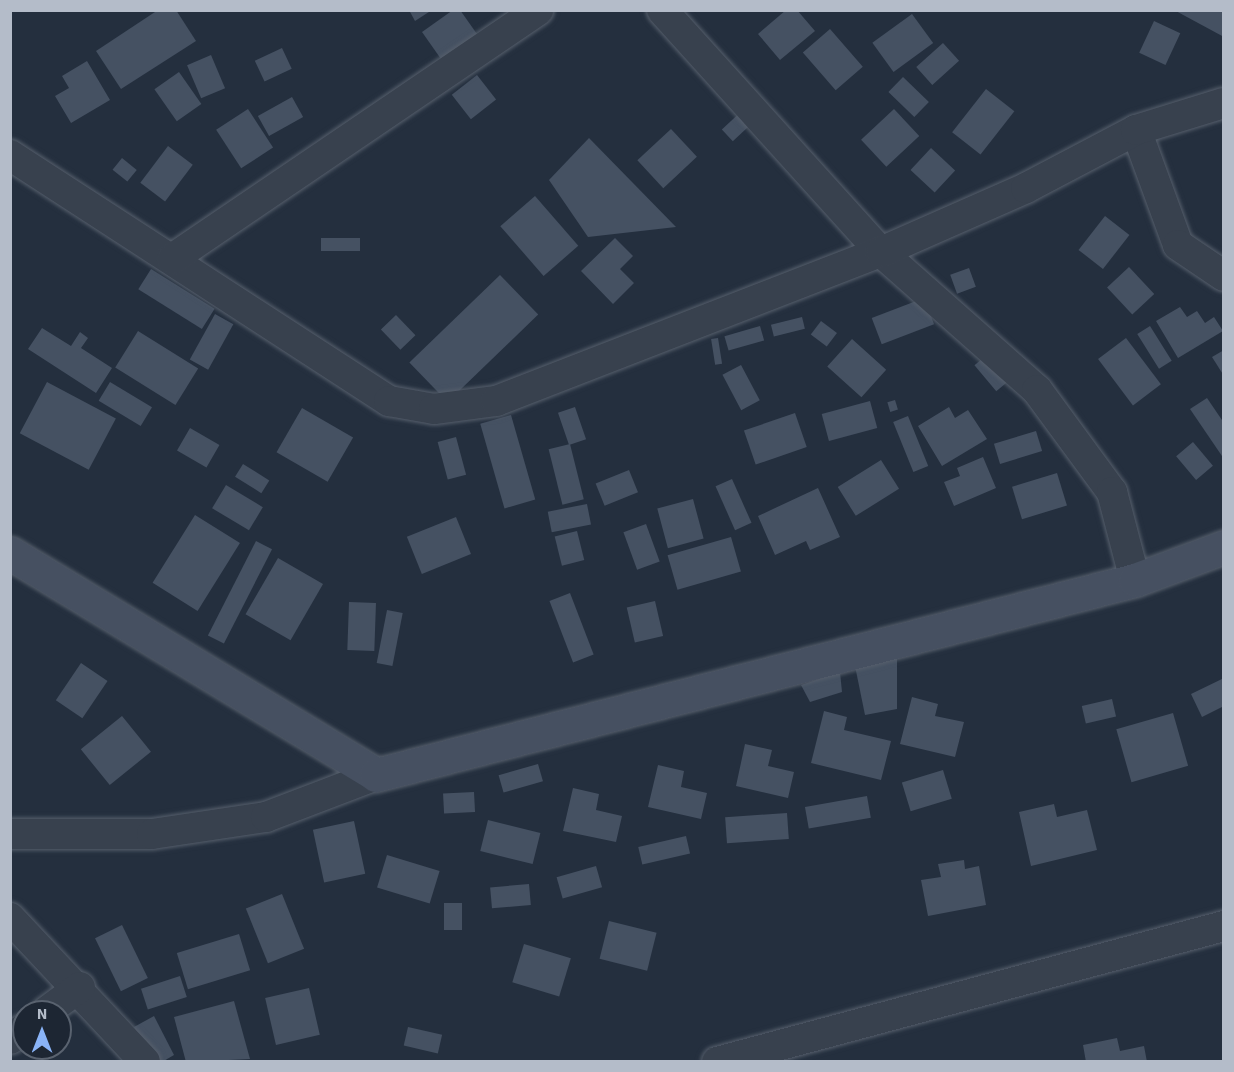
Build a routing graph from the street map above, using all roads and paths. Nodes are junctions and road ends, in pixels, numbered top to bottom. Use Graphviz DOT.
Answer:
graph roads {
  1 [pos="539,10"];
  2 [pos="662,10"];
  3 [pos="1224,103"];
  4 [pos="1136,130"];
  5 [pos="10,155"];
  6 [pos="881,252"];
  7 [pos="172,259"];
  8 [pos="1224,276"];
  9 [pos="1224,548"];
  10 [pos="10,553"];
  11 [pos="1135,580"];
  12 [pos="376,776"];
  13 [pos="10,834"];
  14 [pos="10,918"];
  15 [pos="1224,926"];
  16 [pos="80,987"];
  17 [pos="62,1000"];
  18 [pos="146,1062"];
  19 [pos="717,1062"];
  1 -- 7 [label="street"];
  2 -- 6 [label="street"];
  3 -- 4 [label="street"];
  4 -- 6 [label="street"];
  4 -- 8 [label="street"];
  5 -- 7 [label="street"];
  6 -- 7 [label="street"];
  6 -- 11 [label="street"];
  9 -- 11 [label="street"];
  10 -- 12 [label="street"];
  11 -- 12 [label="street"];
  12 -- 13 [label="street"];
  14 -- 16 [label="street"];
  15 -- 19 [label="street"];
  16 -- 17 [label="street"];
  16 -- 18 [label="street"];
}
